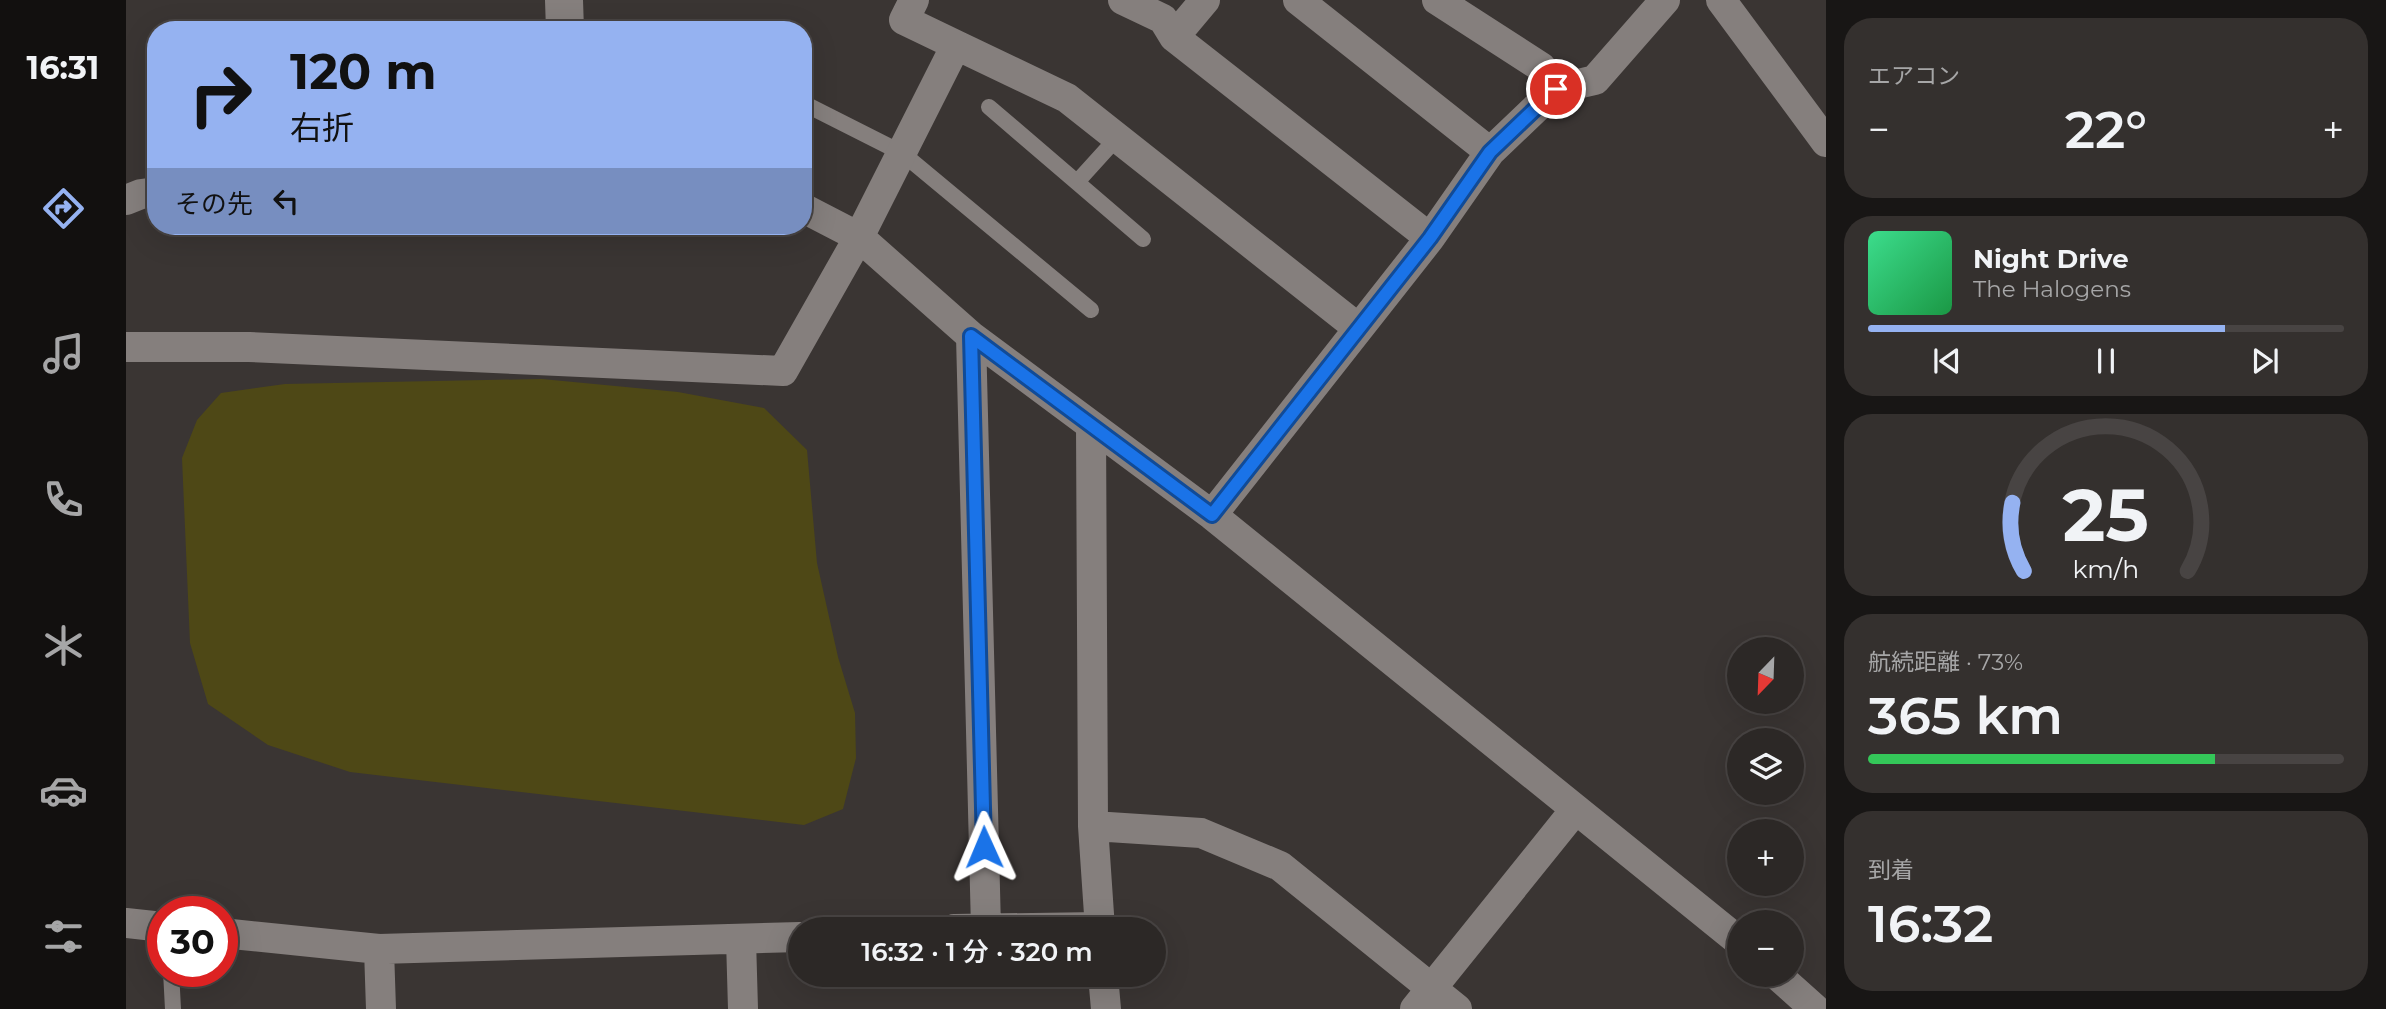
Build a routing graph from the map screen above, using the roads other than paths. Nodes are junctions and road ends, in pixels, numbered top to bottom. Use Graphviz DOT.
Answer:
graph roads {
  1 [pos="564,0"];
  2 [pos="914,0"];
  3 [pos="1123,0"];
  4 [pos="1205,0"];
  5 [pos="1298,0"];
  6 [pos="1437,0"];
  7 [pos="1665,0"];
  8 [pos="1721,0"];
  9 [pos="565,21"];
  10 [pos="1174,37"];
  11 [pos="956,45"];
  12 [pos="1556,89"];
  13 [pos="989,107"];
  14 [pos="812,108"];
  15 [pos="1116,139"];
  16 [pos="1826,142"];
  17 [pos="1490,152"];
  18 [pos="902,153"];
  19 [pos="1077,182"];
  20 [pos="147,193"];
  21 [pos="126,200"];
  22 [pos="812,213"];
  23 [pos="859,237"];
  24 [pos="1430,238"];
  25 [pos="1143,239"];
  26 [pos="1091,310"];
  27 [pos="1358,328"];
  28 [pos="971,336"];
  29 [pos="126,347"];
  30 [pos="1091,426"];
  31 [pos="1212,515"];
  32 [pos="1575,810"];
  33 [pos="1093,826"];
  34 [pos="986,917"];
  35 [pos="1099,917"];
  36 [pos="126,923"];
  37 [pos="147,925"];
  38 [pos="1727,932"];
  39 [pos="238,935"];
  40 [pos="788,937"];
  41 [pos="741,939"];
  42 [pos="379,949"];
  43 [pos="172,987"];
  44 [pos="1104,987"];
  45 [pos="1790,987"];
  46 [pos="1423,998"];
  47 [pos="173,1009"];
  48 [pos="382,1009"];
  49 [pos="743,1009"];
  50 [pos="1106,1009"];
  51 [pos="1457,1009"];
  52 [pos="1815,1009"];
  1 -- 9 [label="street"];
  2 -- 11 [label="street"];
  3 -- 10 [label="street"];
  4 -- 10 [label="street"];
  5 -- 17 [label="street"];
  6 -- 12 [label="street"];
  7 -- 12 [label="street"];
  8 -- 16 [label="street"];
  10 -- 24 [label="street"];
  11 -- 15 [label="street"];
  11 -- 18 [label="street"];
  12 -- 17 [label="street"];
  13 -- 19 [label="lane"];
  14 -- 18 [label="lane"];
  15 -- 19 [label="lane"];
  15 -- 27 [label="street"];
  17 -- 24 [label="street"];
  18 -- 23 [label="street"];
  18 -- 26 [label="lane"];
  19 -- 25 [label="lane"];
  20 -- 21 [label="street"];
  22 -- 23 [label="street"];
  23 -- 28 [label="street"];
  23 -- 29 [label="street"];
  24 -- 27 [label="street"];
  27 -- 31 [label="street"];
  28 -- 30 [label="street"];
  28 -- 34 [label="street"];
  30 -- 31 [label="street"];
  30 -- 33 [label="street"];
  31 -- 32 [label="street"];
  32 -- 38 [label="street"];
  32 -- 46 [label="street"];
  33 -- 35 [label="street"];
  33 -- 46 [label="street"];
  36 -- 37 [label="street"];
  39 -- 42 [label="street"];
  40 -- 41 [label="street"];
  41 -- 42 [label="street"];
  41 -- 49 [label="street"];
  42 -- 48 [label="street"];
  43 -- 47 [label="lane"];
  44 -- 50 [label="street"];
  45 -- 52 [label="street"];
  46 -- 51 [label="street"];
}
